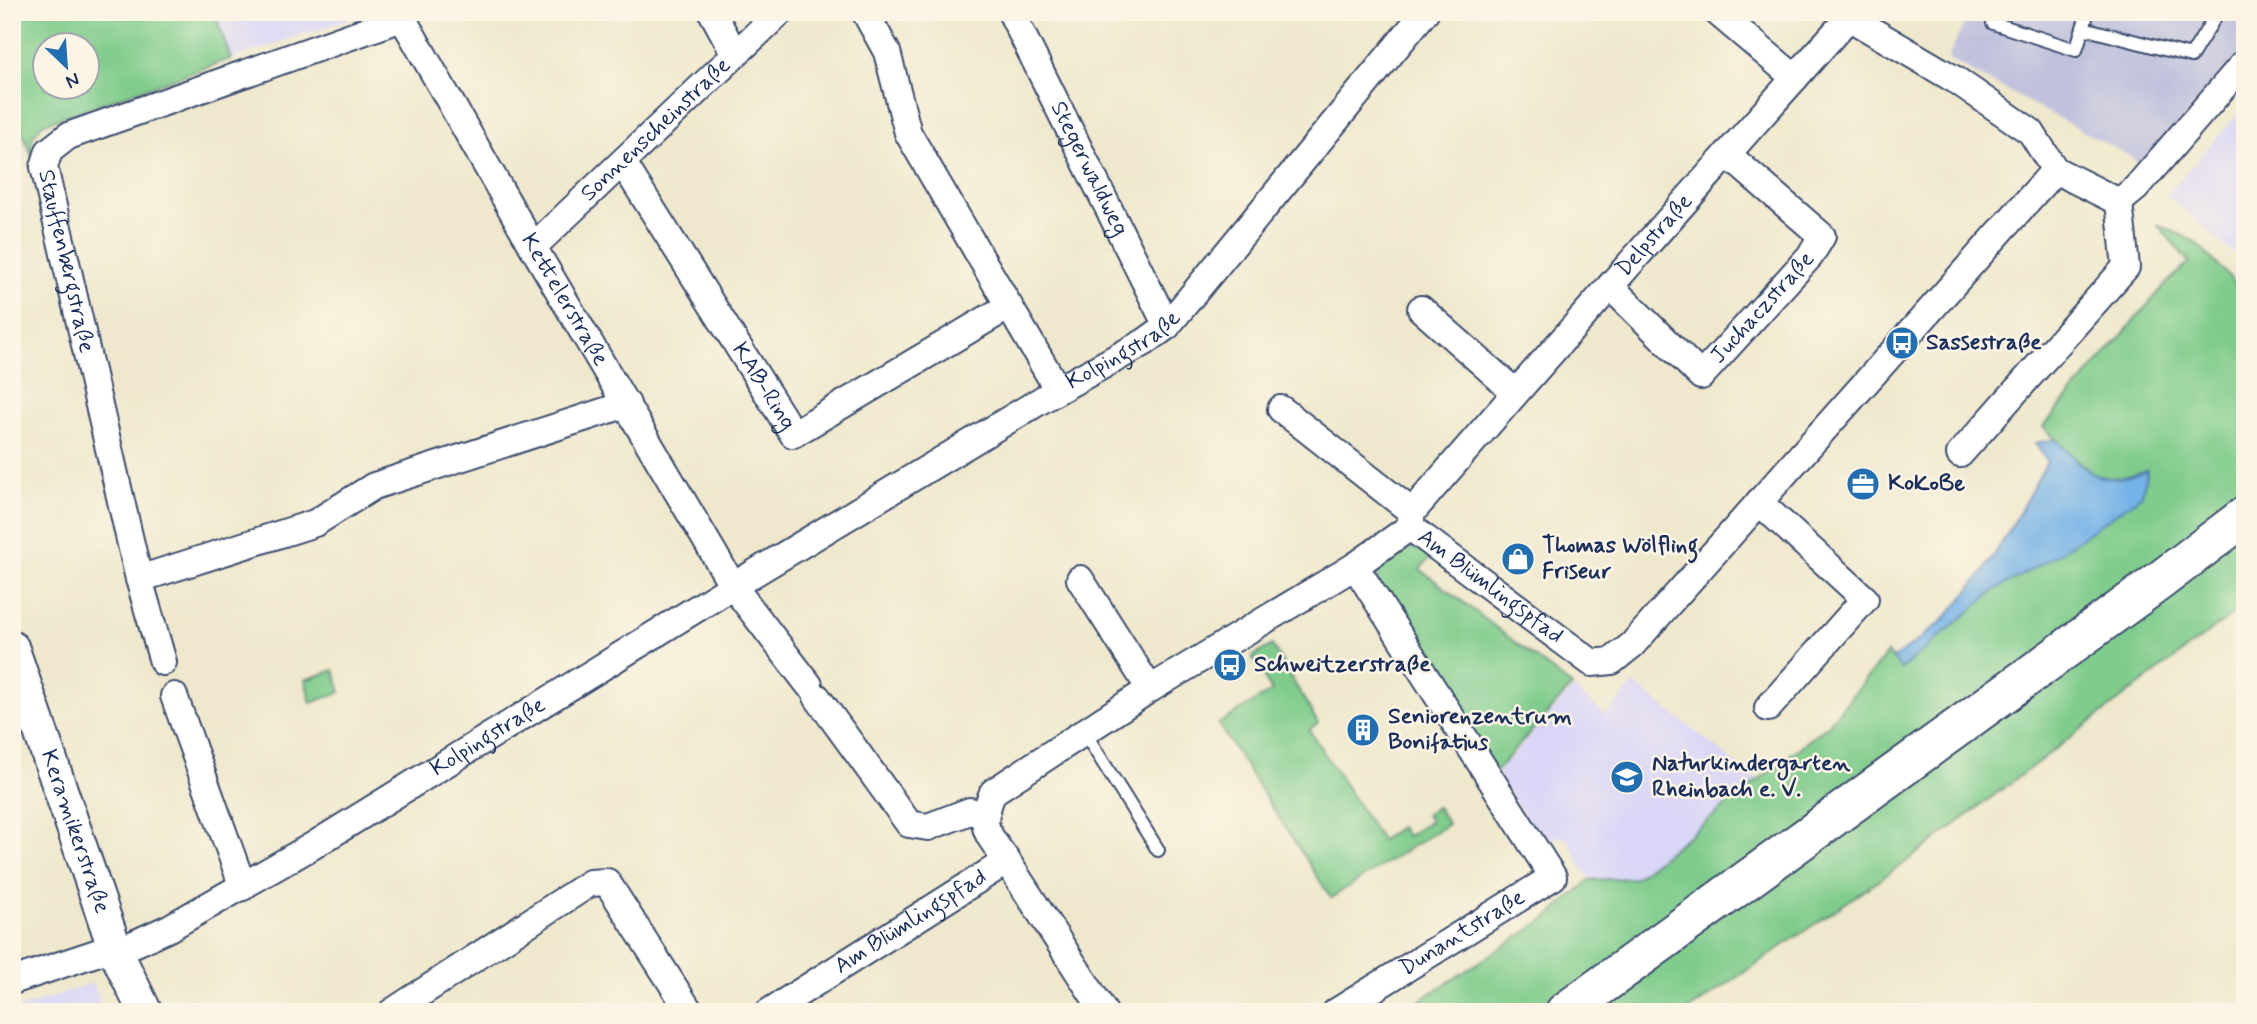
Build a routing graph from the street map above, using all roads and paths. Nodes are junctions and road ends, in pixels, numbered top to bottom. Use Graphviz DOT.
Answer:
graph roads {
  1 [pos="712,12"];
  2 [pos="780,12"];
  3 [pos="865,12"];
  4 [pos="1011,12"];
  5 [pos="1425,12"];
  6 [pos="1717,12"];
  7 [pos="1996,12"];
  8 [pos="2088,12"];
  9 [pos="2218,12"];
  10 [pos="401,15"];
  11 [pos="1845,15"];
  12 [pos="2083,28"];
  13 [pos="736,54"];
  14 [pos="2245,62"];
  15 [pos="1795,78"];
  16 [pos="1727,154"];
  17 [pos="623,163"];
  18 [pos="2054,170"];
  19 [pos="2119,202"];
  20 [pos="533,247"];
  21 [pos="1612,288"];
  22 [pos="1009,306"];
  23 [pos="1421,309"];
  24 [pos="1167,326"];
  25 [pos="1058,390"];
  26 [pos="1515,392"];
  27 [pos="628,404"];
  28 [pos="1281,409"];
  29 [pos="1960,454"];
  30 [pos="1759,502"];
  31 [pos="2245,516"];
  32 [pos="1411,519"];
  33 [pos="1355,566"];
  34 [pos="139,579"];
  35 [pos="1080,579"];
  36 [pos="733,586"];
  37 [pos="12,648"];
  38 [pos="163,662"];
  39 [pos="1150,689"];
  40 [pos="174,696"];
  41 [pos="1768,708"];
  42 [pos="1084,732"];
  43 [pos="984,814"];
  44 [pos="1158,850"];
  45 [pos="1007,861"];
  46 [pos="243,887"];
  47 [pos="115,950"];
  48 [pos="12,981"];
  49 [pos="145,1012"];
  50 [pos="392,1012"];
  51 [pos="690,1012"];
  52 [pos="769,1012"];
  53 [pos="1104,1012"];
  54 [pos="1336,1012"];
  55 [pos="1565,1012"];
  1 -- 13 [label="street"];
  2 -- 13 [label="street, Sonnenscheinstraße"];
  3 -- 22 [label="street"];
  4 -- 24 [label="street, Stegerwaldweg"];
  5 -- 24 [label="street, Kolpingstraße"];
  6 -- 15 [label="street"];
  7 -- 12 [label="lane"];
  8 -- 12 [label="lane"];
  9 -- 12 [label="lane"];
  10 -- 20 [label="street, Kettelerstraße"];
  10 -- 34 [label="street, Stauffenbergstraße"];
  11 -- 15 [label="street, Delpstraße"];
  11 -- 18 [label="street"];
  13 -- 17 [label="street, Sonnenscheinstraße"];
  14 -- 19 [label="street"];
  15 -- 16 [label="street, Delpstraße"];
  16 -- 21 [label="street, Delpstraße"];
  16 -- 21 [label="street, Juchaczstraße"];
  17 -- 20 [label="street, Sonnenscheinstraße"];
  17 -- 22 [label="street, KAB-Ring"];
  18 -- 19 [label="street"];
  18 -- 30 [label="street, Am Blümlingspfad"];
  19 -- 29 [label="street"];
  20 -- 27 [label="street, Kettelerstraße"];
  21 -- 26 [label="street, Delpstraße"];
  22 -- 25 [label="street"];
  23 -- 26 [label="street"];
  24 -- 25 [label="street, Kolpingstraße"];
  25 -- 36 [label="street, Kolpingstraße"];
  26 -- 32 [label="street, Delpstraße"];
  27 -- 34 [label="street"];
  27 -- 36 [label="street, Kettelerstraße"];
  28 -- 32 [label="street"];
  30 -- 32 [label="street, Am Blümlingspfad"];
  30 -- 41 [label="street"];
  31 -- 55 [label="main road"];
  32 -- 33 [label="street, Am Blümlingspfad"];
  33 -- 39 [label="street, Am Blümlingspfad"];
  33 -- 54 [label="street, Dunantstraße"];
  34 -- 38 [label="street, Stauffenbergstraße"];
  35 -- 39 [label="street"];
  36 -- 43 [label="street"];
  36 -- 46 [label="street, Kolpingstraße"];
  37 -- 47 [label="street, Keramikerstraße"];
  39 -- 42 [label="street, Am Blümlingspfad"];
  40 -- 46 [label="street"];
  42 -- 43 [label="street, Am Blümlingspfad"];
  42 -- 44 [label="lane"];
  43 -- 45 [label="street, Am Blümlingspfad"];
  45 -- 52 [label="street, Am Blümlingspfad"];
  45 -- 53 [label="street"];
  46 -- 47 [label="street, Kolpingstraße"];
  47 -- 48 [label="street, Kolpingstraße"];
  47 -- 49 [label="street, Keramikerstraße"];
  50 -- 51 [label="street"];
}
